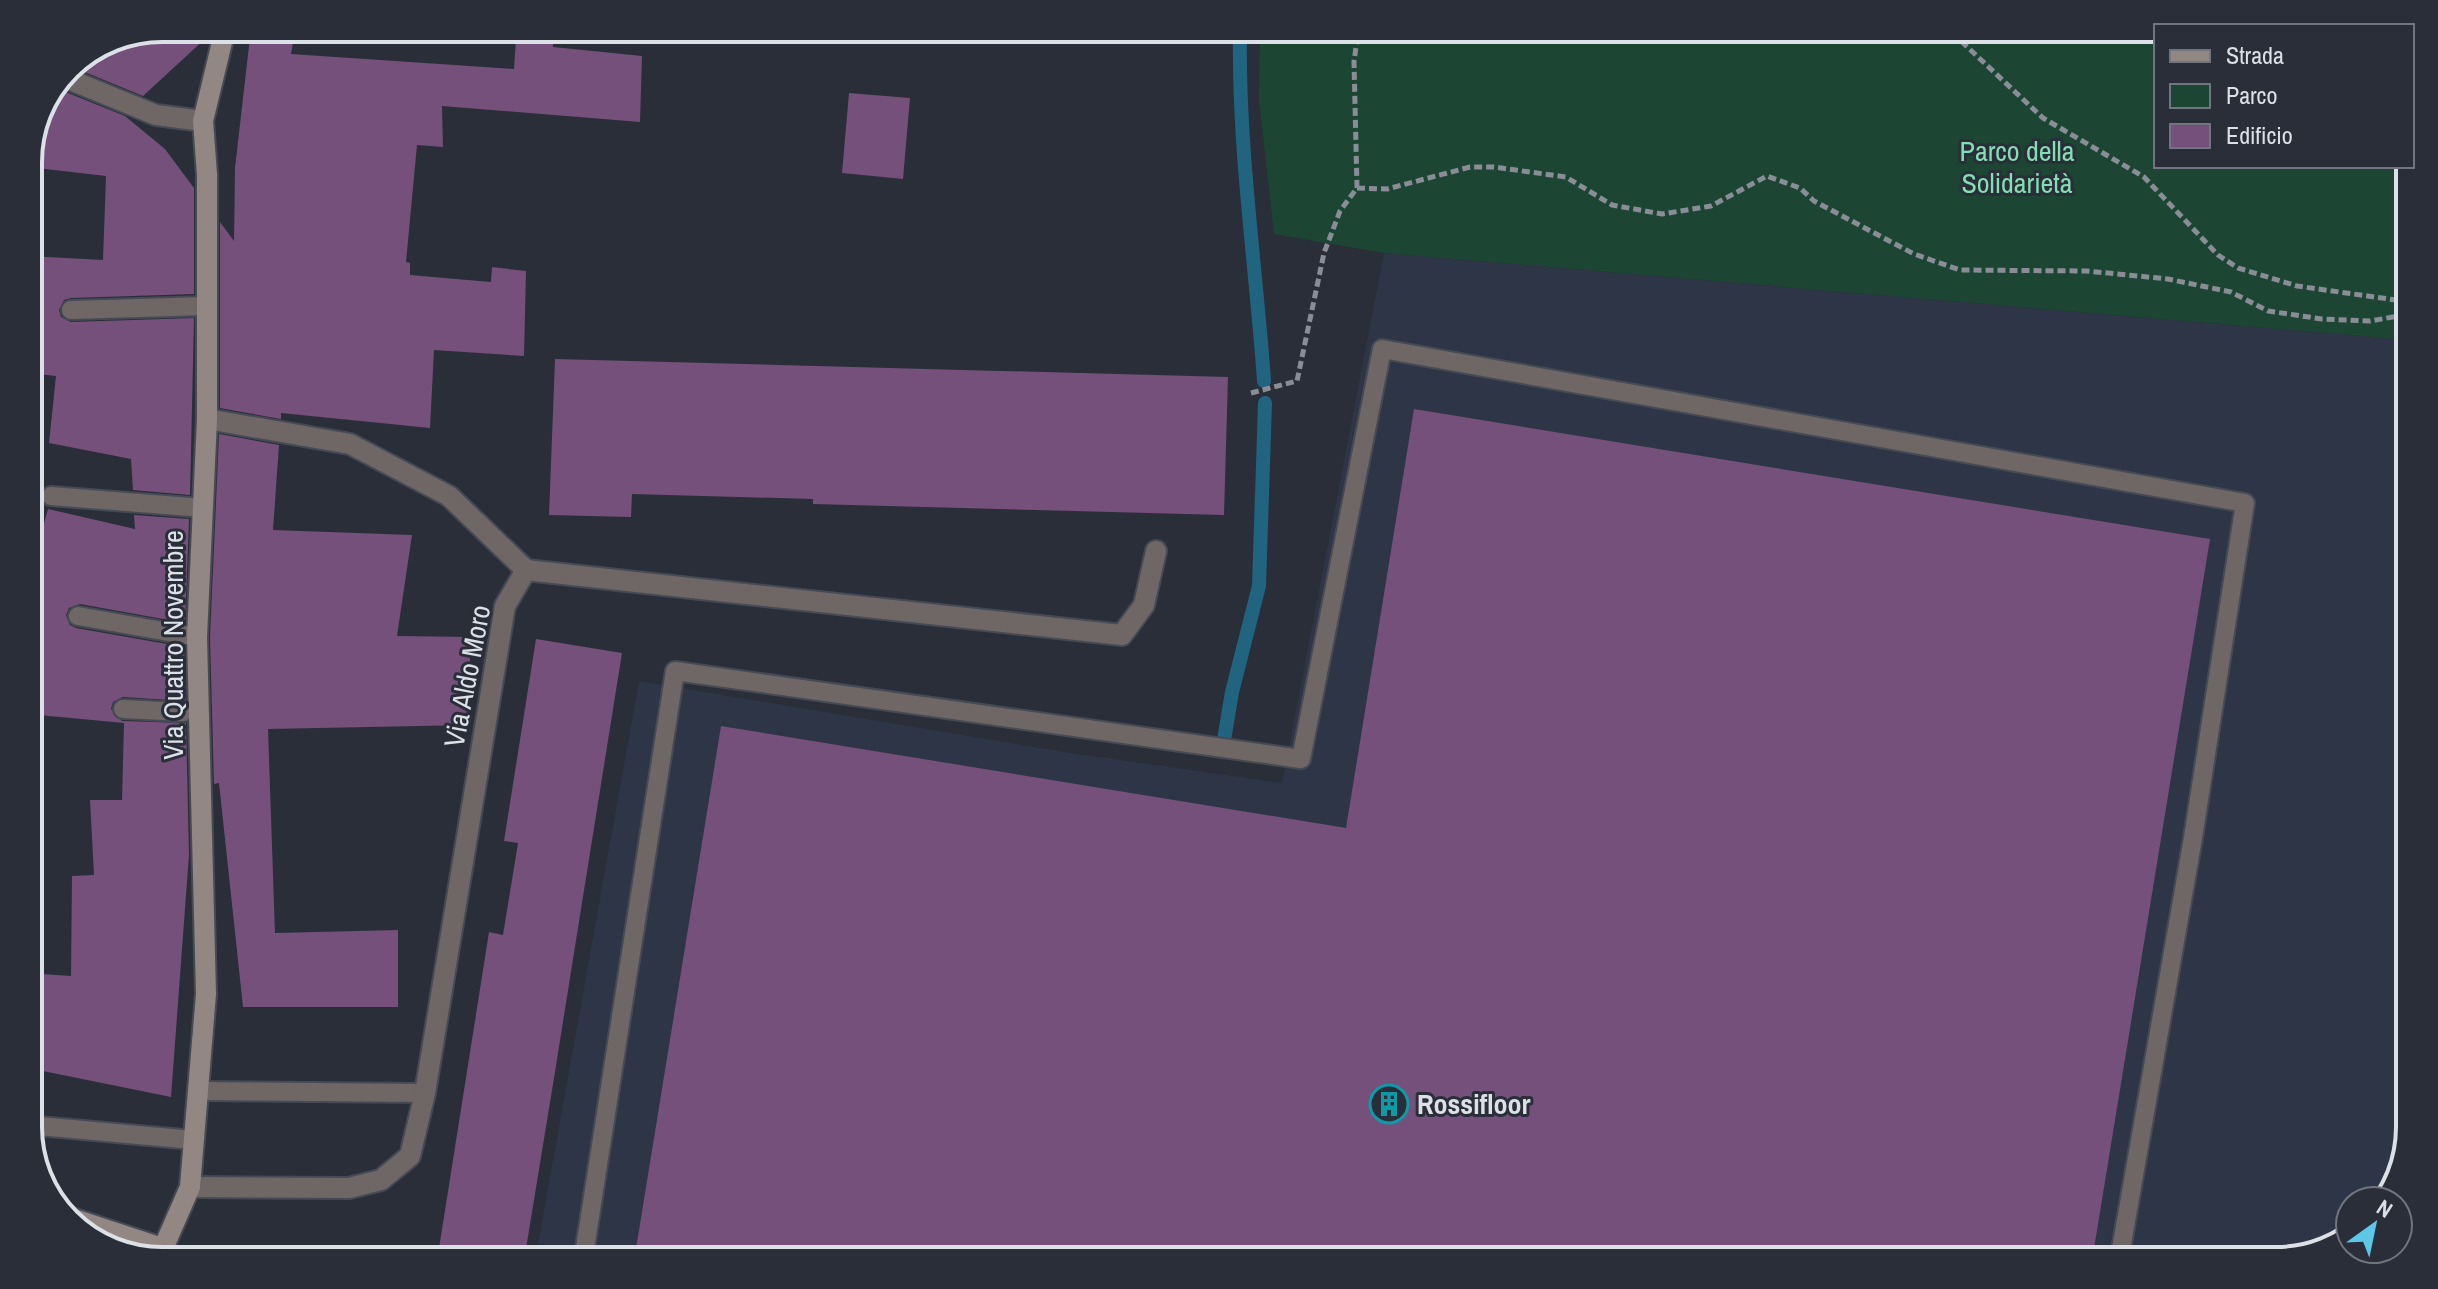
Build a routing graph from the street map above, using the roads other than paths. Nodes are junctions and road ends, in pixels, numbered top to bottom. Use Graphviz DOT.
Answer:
graph roads {
  1 [pos="222,42"];
  2 [pos="74,81"];
  3 [pos="203,121"];
  4 [pos="207,306"];
  5 [pos="71,310"];
  6 [pos="207,419"];
  7 [pos="51,496"];
  8 [pos="203,508"];
  9 [pos="1156,551"];
  10 [pos="526,570"];
  11 [pos="78,616"];
  12 [pos="197,637"];
  13 [pos="123,709"];
  14 [pos="190,713"];
  15 [pos="198,1091"];
  16 [pos="425,1093"];
  17 [pos="42,1126"];
  18 [pos="193,1140"];
  19 [pos="190,1187"];
  20 [pos="102,1231"];
  21 [pos="134,1244"];
  22 [pos="163,1247"];
  23 [pos="585,1247"];
  24 [pos="2121,1247"];
  1 -- 3 [label="street, Via Quattro Novembre"];
  2 -- 3 [label="street"];
  3 -- 4 [label="street, Via Quattro Novembre"];
  4 -- 5 [label="lane"];
  4 -- 6 [label="street, Via Quattro Novembre"];
  6 -- 8 [label="street, Via Quattro Novembre"];
  6 -- 10 [label="street"];
  7 -- 8 [label="lane"];
  8 -- 12 [label="street, Via Quattro Novembre"];
  9 -- 10 [label="street"];
  10 -- 16 [label="street, Via Aldo Moro"];
  11 -- 12 [label="lane"];
  12 -- 14 [label="street, Via Quattro Novembre"];
  13 -- 14 [label="lane"];
  14 -- 15 [label="street, Via Quattro Novembre"];
  15 -- 16 [label="lane"];
  15 -- 18 [label="street, Via Quattro Novembre"];
  16 -- 19 [label="street, Via Aldo Moro"];
  17 -- 18 [label="lane"];
  18 -- 19 [label="street, Via Quattro Novembre"];
  19 -- 22 [label="street, Via Quattro Novembre"];
  20 -- 21 [label="street"];
  23 -- 24 [label="lane"];
}
